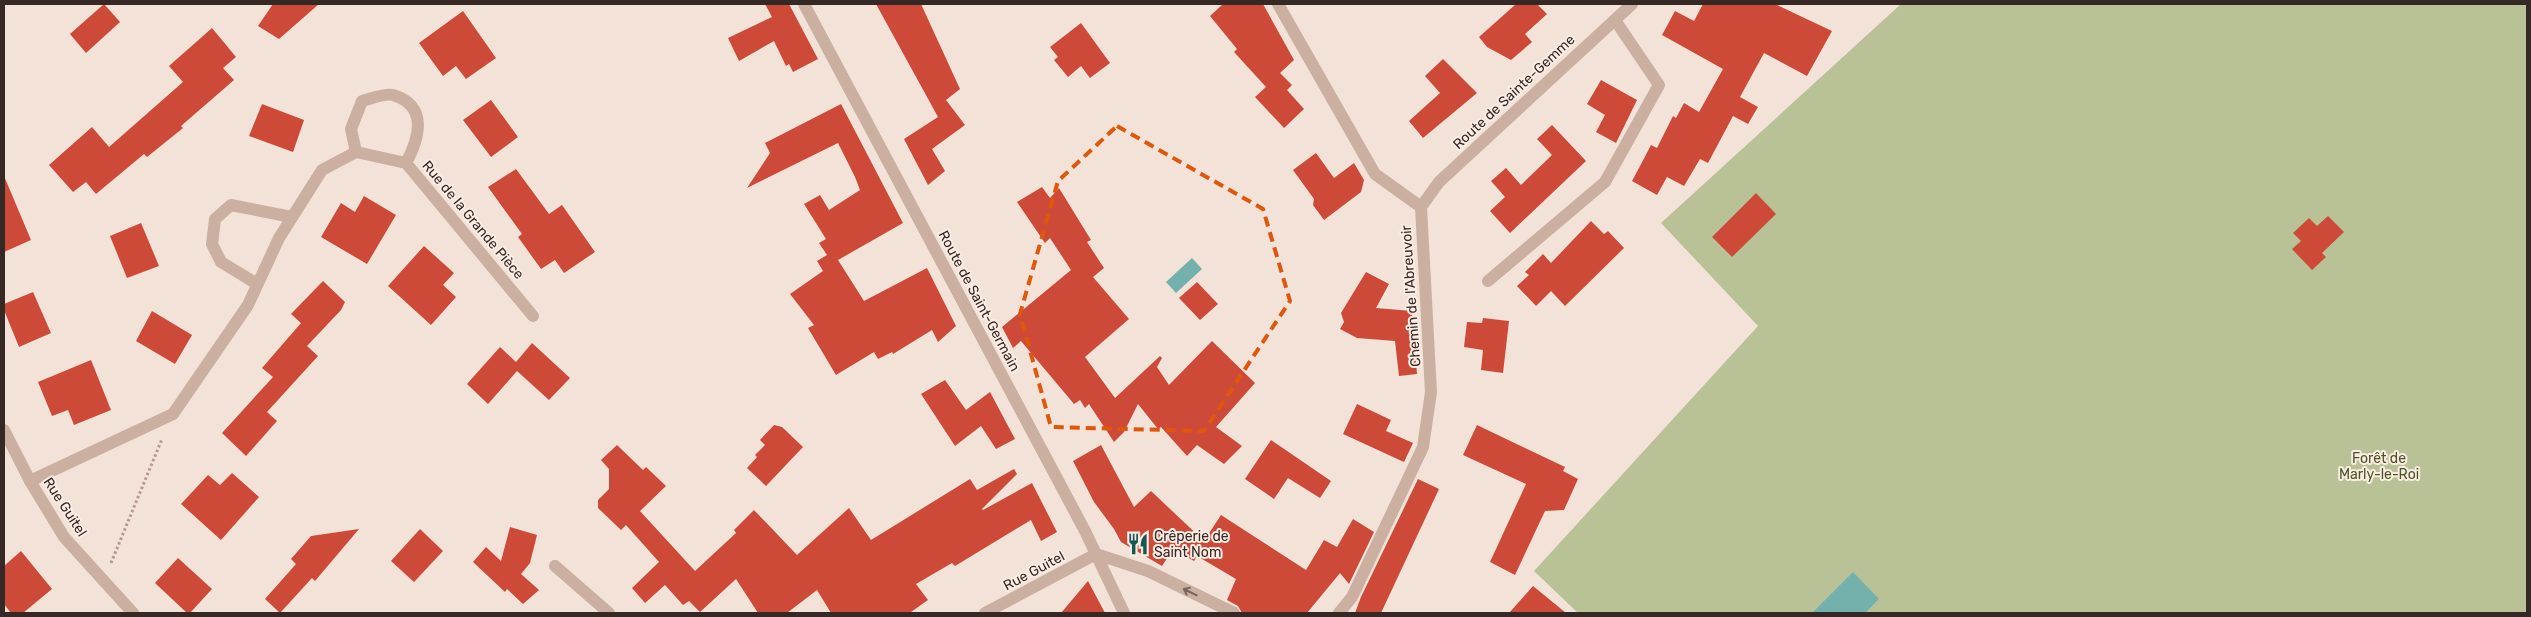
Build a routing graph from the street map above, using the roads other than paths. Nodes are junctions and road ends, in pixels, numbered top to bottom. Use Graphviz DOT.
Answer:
graph roads {
  1 [pos="804,4"];
  2 [pos="1278,4"];
  3 [pos="1632,4"];
  4 [pos="1615,20"];
  5 [pos="356,152"];
  6 [pos="406,163"];
  7 [pos="1421,207"];
  8 [pos="292,217"];
  9 [pos="1488,281"];
  10 [pos="258,284"];
  11 [pos="532,316"];
  12 [pos="4,430"];
  13 [pos="30,481"];
  14 [pos="1096,554"];
  15 [pos="555,566"];
  16 [pos="134,613"];
  17 [pos="609,613"];
  18 [pos="986,613"];
  19 [pos="1124,613"];
  20 [pos="1234,613"];
  21 [pos="1339,613"];
  1 -- 14 [label="street, Route de Saint-Germain"];
  2 -- 7 [label="street, Chemin de l'Abreuvoir"];
  3 -- 4 [label="street, Route de Sainte-Gemme"];
  4 -- 7 [label="street, Route de Sainte-Gemme"];
  4 -- 9 [label="street"];
  5 -- 6 [label="street, Rue de la Grande Pièce"];
  5 -- 6 [label="street"];
  5 -- 8 [label="street"];
  6 -- 11 [label="street, Rue de la Grande Pièce"];
  7 -- 21 [label="street, Chemin de l'Abreuvoir"];
  8 -- 10 [label="street"];
  8 -- 10 [label="street"];
  10 -- 13 [label="street"];
  12 -- 13 [label="street, Rue Guitel"];
  13 -- 16 [label="street, Rue Guitel"];
  14 -- 18 [label="street, Rue Guitel"];
  14 -- 19 [label="street, Route de Saint-Germain"];
  20 -- 14 [label="street, one-way"];
  15 -- 17 [label="street"];
}
